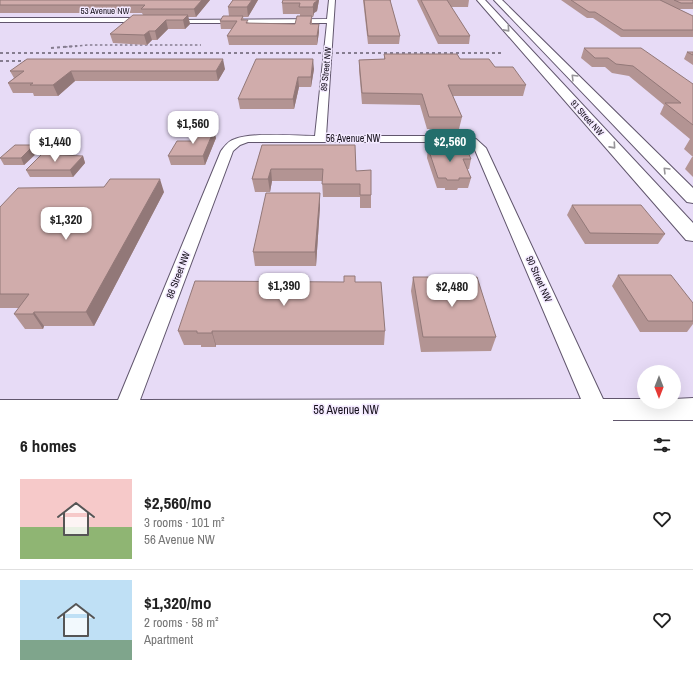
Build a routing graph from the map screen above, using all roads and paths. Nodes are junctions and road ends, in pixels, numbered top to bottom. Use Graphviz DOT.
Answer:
graph roads {
  1 [pos="332,0"];
  2 [pos="481,0"];
  3 [pos="492,0"];
  4 [pos="501,3"];
  5 [pos="0,20"];
  6 [pos="150,20"];
  7 [pos="166,20"];
  8 [pos="330,21"];
  9 [pos="320,138"];
  10 [pos="472,141"];
  11 [pos="235,142"];
  12 [pos="693,198"];
  13 [pos="671,210"];
  14 [pos="693,227"];
  15 [pos="693,235"];
  16 [pos="693,409"];
  17 [pos="125,410"];
  18 [pos="0,411"];
  19 [pos="600,415"];
  1 -- 8 [label="street, 89 Street NW"];
  2 -- 13 [label="main road, 91 Street NW, one-way"];
  3 -- 4 [label="main road, 91 Street NW"];
  12 -- 4 [label="main road, 91 Street NW, one-way"];
  5 -- 6 [label="street, 53 Avenue NW"];
  7 -- 8 [label="street"];
  8 -- 9 [label="street, 89 Street NW"];
  9 -- 10 [label="street, 56 Avenue NW"];
  9 -- 11 [label="street, 56 Avenue NW"];
  10 -- 19 [label="street, 90 Street NW"];
  11 -- 17 [label="street, 88 Street NW"];
  13 -- 14 [label="main road"];
  13 -- 15 [label="main road, 91 Street NW"];
  16 -- 19 [label="street, 58 Avenue NW"];
  17 -- 18 [label="street, 58 Avenue NW"];
  17 -- 19 [label="street, 58 Avenue NW"];
}
